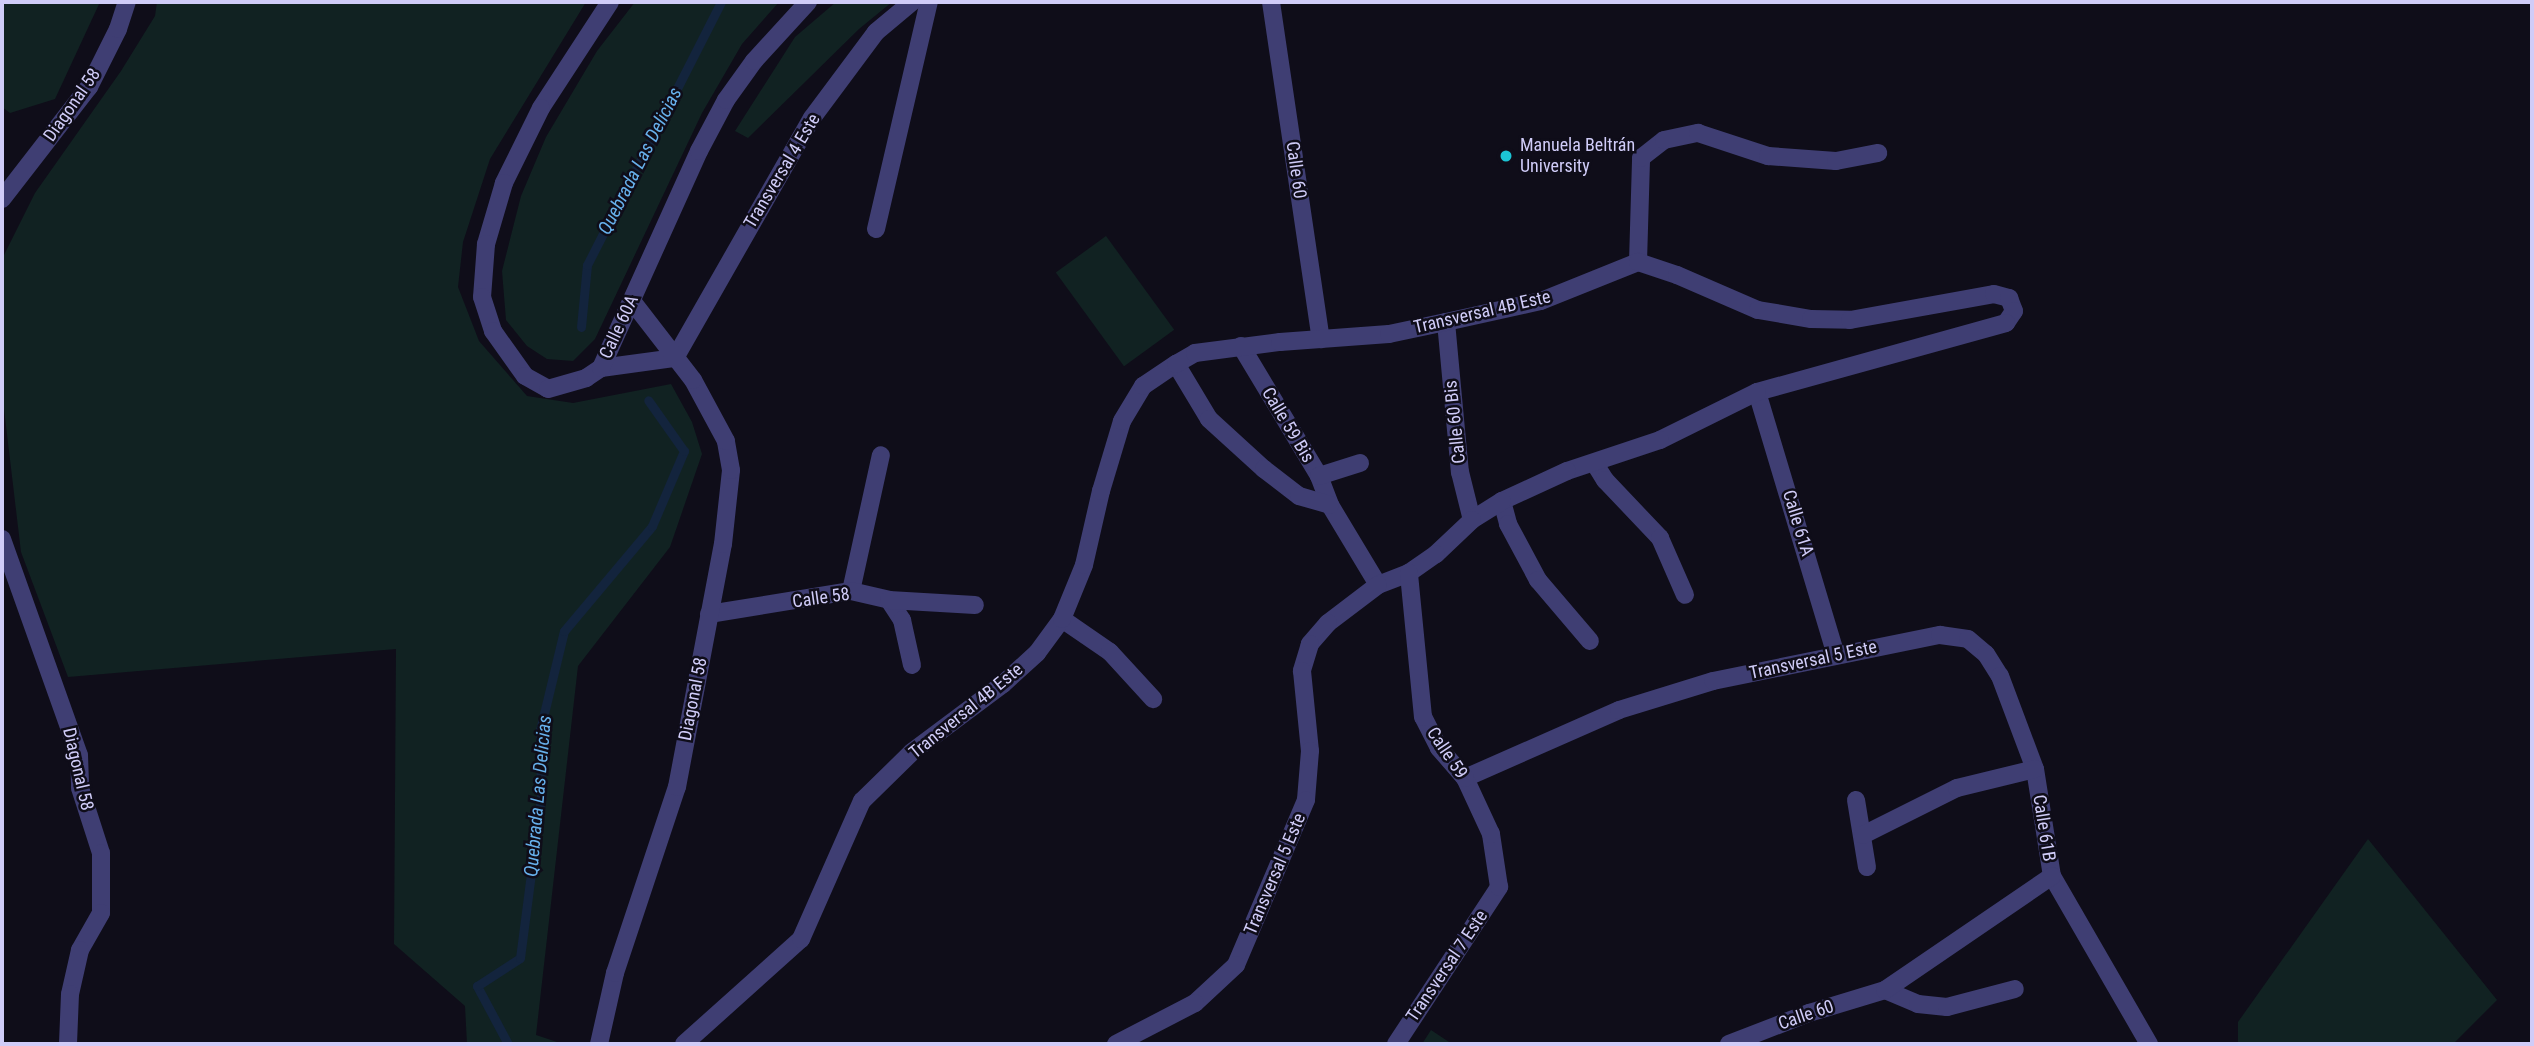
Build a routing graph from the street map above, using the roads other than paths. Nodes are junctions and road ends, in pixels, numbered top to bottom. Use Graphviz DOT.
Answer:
graph roads {
  1 [pos="127,2"];
  2 [pos="610,2"];
  3 [pos="808,2"];
  4 [pos="912,2"];
  5 [pos="929,2"];
  6 [pos="1271,2"];
  7 [pos="1878,153"];
  8 [pos="2,199"];
  9 [pos="876,229"];
  10 [pos="1638,262"];
  11 [pos="632,301"];
  12 [pos="1446,322"];
  13 [pos="1321,339"];
  14 [pos="1241,346"];
  15 [pos="675,358"];
  16 [pos="1176,364"];
  17 [pos="601,368"];
  18 [pos="1757,392"];
  19 [pos="881,455"];
  20 [pos="1360,463"];
  21 [pos="1595,464"];
  22 [pos="1319,476"];
  23 [pos="1502,501"];
  24 [pos="1330,505"];
  25 [pos="1472,520"];
  26 [pos="2,539"];
  27 [pos="1409,573"];
  28 [pos="1378,585"];
  29 [pos="851,591"];
  30 [pos="1685,595"];
  31 [pos="889,600"];
  32 [pos="975,605"];
  33 [pos="709,614"];
  34 [pos="1062,619"];
  35 [pos="1968,639"];
  36 [pos="1590,641"];
  37 [pos="1836,654"];
  38 [pos="912,665"];
  39 [pos="1153,699"];
  40 [pos="2035,769"];
  41 [pos="1465,778"];
  42 [pos="1856,800"];
  43 [pos="1863,835"];
  44 [pos="1867,867"];
  45 [pos="2052,876"];
  46 [pos="1499,887"];
  47 [pos="1885,989"];
  48 [pos="2015,989"];
  49 [pos="68,1044"];
  50 [pos="599,1044"];
  51 [pos="684,1044"];
  52 [pos="1116,1044"];
  53 [pos="1396,1044"];
  54 [pos="1729,1044"];
  55 [pos="2149,1044"];
  1 -- 8 [label="street, Diagonal 58"];
  2 -- 17 [label="street, Calle 60A"];
  3 -- 11 [label="street, Calle 60A"];
  4 -- 15 [label="street, Transversal 4 Este"];
  5 -- 9 [label="street"];
  6 -- 13 [label="street, Calle 60"];
  7 -- 10 [label="street"];
  10 -- 12 [label="street, Transversal 4B Este"];
  10 -- 18 [label="street"];
  11 -- 15 [label="street, Diagonal 58"];
  11 -- 17 [label="street, Calle 60A"];
  12 -- 13 [label="street, Transversal 4B Este"];
  12 -- 25 [label="street, Calle 60 Bis"];
  13 -- 14 [label="street, Transversal 4B Este"];
  14 -- 16 [label="street, Transversal 4B Este"];
  14 -- 22 [label="street, Calle 59 Bis"];
  15 -- 17 [label="street"];
  15 -- 33 [label="street, Diagonal 58"];
  16 -- 24 [label="street"];
  16 -- 34 [label="street, Transversal 4B Este"];
  18 -- 21 [label="street"];
  18 -- 37 [label="street, Calle 61A"];
  19 -- 29 [label="street"];
  20 -- 22 [label="street"];
  21 -- 23 [label="street"];
  21 -- 30 [label="street"];
  22 -- 24 [label="street, Calle 59 Bis"];
  23 -- 25 [label="street"];
  23 -- 36 [label="street"];
  24 -- 28 [label="street"];
  25 -- 27 [label="street"];
  26 -- 49 [label="street, Diagonal 58"];
  27 -- 28 [label="street"];
  27 -- 41 [label="street, Calle 59"];
  28 -- 52 [label="street, Transversal 5 Este"];
  29 -- 31 [label="street, Calle 58"];
  29 -- 33 [label="street, Calle 58"];
  31 -- 32 [label="street, Calle 58"];
  31 -- 38 [label="street"];
  33 -- 50 [label="street, Diagonal 58"];
  34 -- 39 [label="street"];
  34 -- 51 [label="street, Transversal 4B Este"];
  35 -- 37 [label="street, Transversal 5 Este"];
  35 -- 40 [label="street, Calle 61B"];
  37 -- 41 [label="street, Transversal 5 Este"];
  40 -- 43 [label="street"];
  40 -- 45 [label="street, Calle 61B"];
  41 -- 46 [label="street, Calle 59"];
  42 -- 43 [label="street"];
  43 -- 44 [label="street"];
  45 -- 47 [label="street, Calle 61B"];
  45 -- 55 [label="street"];
  46 -- 53 [label="street, Transversal 7 Este"];
  47 -- 48 [label="street"];
  47 -- 54 [label="street, Calle 60"];
}
